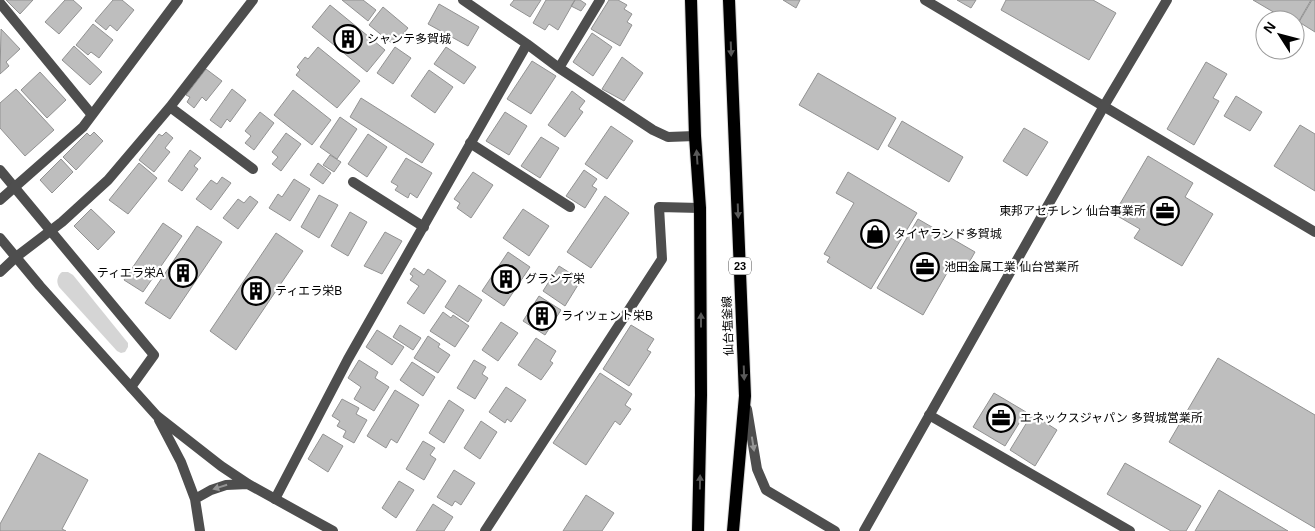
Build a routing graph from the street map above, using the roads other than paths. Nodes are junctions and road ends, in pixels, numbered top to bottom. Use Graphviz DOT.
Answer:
graph roads {
  1 [pos="178,0"];
  2 [pos="253,0"];
  3 [pos="463,0"];
  4 [pos="600,0"];
  5 [pos="691,0"];
  6 [pos="730,0"];
  7 [pos="925,0"];
  8 [pos="1167,0"];
  9 [pos="0,3"];
  10 [pos="527,44"];
  11 [pos="559,68"];
  12 [pos="1104,106"];
  13 [pos="170,107"];
  14 [pos="92,115"];
  15 [pos="695,136"];
  16 [pos="470,143"];
  17 [pos="254,169"];
  18 [pos="0,170"];
  19 [pos="353,182"];
  20 [pos="15,187"];
  21 [pos="0,200"];
  22 [pos="570,207"];
  23 [pos="700,208"];
  24 [pos="424,227"];
  25 [pos="51,230"];
  26 [pos="1315,232"];
  27 [pos="0,238"];
  28 [pos="16,257"];
  29 [pos="0,272"];
  30 [pos="131,387"];
  31 [pos="745,396"];
  32 [pos="929,415"];
  33 [pos="157,416"];
  34 [pos="248,484"];
  35 [pos="196,499"];
  36 [pos="275,499"];
  37 [pos="200,531"];
  38 [pos="333,531"];
  39 [pos="485,531"];
  40 [pos="698,531"];
  41 [pos="733,531"];
  42 [pos="835,531"];
  43 [pos="864,531"];
  44 [pos="1130,531"];
  1 -- 14 [label="street"];
  2 -- 13 [label="street"];
  3 -- 10 [label="street"];
  4 -- 11 [label="street"];
  5 -- 15 [label="main road"];
  6 -- 31 [label="main road, 仙台塩釜線 / 23, one-way"];
  7 -- 12 [label="street"];
  8 -- 12 [label="street"];
  9 -- 14 [label="street"];
  10 -- 11 [label="street"];
  10 -- 16 [label="street"];
  11 -- 15 [label="street"];
  12 -- 26 [label="street"];
  12 -- 32 [label="street"];
  13 -- 17 [label="street"];
  13 -- 25 [label="street"];
  14 -- 20 [label="street"];
  23 -- 15 [label="main road, one-way"];
  16 -- 22 [label="street"];
  16 -- 24 [label="street"];
  18 -- 20 [label="street"];
  19 -- 24 [label="street"];
  20 -- 21 [label="street"];
  20 -- 25 [label="street"];
  23 -- 39 [label="street"];
  40 -- 23 [label="main road, one-way"];
  24 -- 36 [label="street"];
  25 -- 28 [label="street"];
  25 -- 30 [label="street"];
  27 -- 28 [label="street"];
  28 -- 29 [label="street"];
  28 -- 30 [label="street"];
  30 -- 33 [label="street"];
  31 -- 41 [label="main road, 仙台塩釜線 / 23"];
  31 -- 42 [label="street, one-way"];
  32 -- 43 [label="street"];
  32 -- 44 [label="street"];
  33 -- 34 [label="street"];
  33 -- 35 [label="street"];
  34 -- 35 [label="street, one-way"];
  34 -- 36 [label="street"];
  35 -- 37 [label="street"];
  36 -- 38 [label="street"];
}
